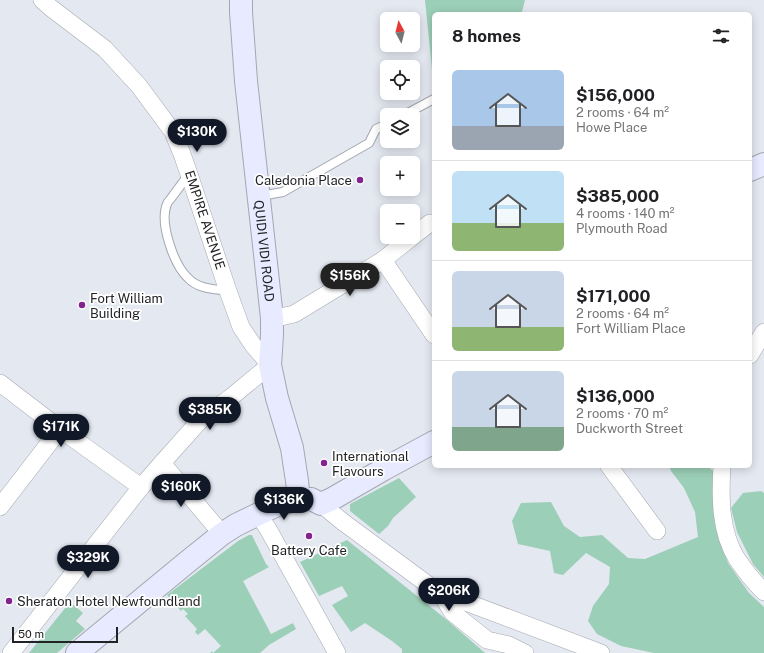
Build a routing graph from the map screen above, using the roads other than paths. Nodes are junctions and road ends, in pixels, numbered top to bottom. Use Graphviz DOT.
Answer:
graph roads {
  1 [pos="42,0"];
  2 [pos="241,0"];
  3 [pos="432,100"];
  4 [pos="417,108"];
  5 [pos="380,127"];
  6 [pos="764,164"];
  7 [pos="752,169"];
  8 [pos="189,174"];
  9 [pos="259,196"];
  10 [pos="430,223"];
  11 [pos="420,231"];
  12 [pos="404,244"];
  13 [pos="383,260"];
  14 [pos="228,291"];
  15 [pos="272,318"];
  16 [pos="432,332"];
  17 [pos="764,332"];
  18 [pos="752,352"];
  19 [pos="270,365"];
  20 [pos="0,383"];
  21 [pos="60,429"];
  22 [pos="432,443"];
  23 [pos="162,463"];
  24 [pos="610,468"];
  25 [pos="722,468"];
  26 [pos="141,487"];
  27 [pos="299,499"];
  28 [pos="321,504"];
  29 [pos="0,507"];
  30 [pos="258,514"];
  31 [pos="657,531"];
  32 [pos="222,534"];
  33 [pos="762,588"];
  34 [pos="442,595"];
  35 [pos="492,647"];
  36 [pos="11,653"];
  37 [pos="78,653"];
  38 [pos="337,653"];
  39 [pos="525,653"];
  40 [pos="601,653"];
  1 -- 8 [label="street, EMPIRE AVENUE"];
  2 -- 9 [label="street, QUIDI VIDI ROAD"];
  3 -- 4 [label="lane"];
  5 -- 9 [label="lane"];
  6 -- 7 [label="street"];
  8 -- 14 [label="street, EMPIRE AVENUE"];
  8 -- 14 [label="lane"];
  9 -- 15 [label="street, QUIDI VIDI ROAD"];
  10 -- 11 [label="street"];
  12 -- 13 [label="street"];
  13 -- 15 [label="street"];
  13 -- 16 [label="street"];
  14 -- 19 [label="street, EMPIRE AVENUE"];
  15 -- 19 [label="street, QUIDI VIDI ROAD"];
  17 -- 18 [label="street"];
  19 -- 23 [label="street"];
  19 -- 27 [label="street, QUIDI VIDI ROAD"];
  20 -- 21 [label="street"];
  21 -- 26 [label="street"];
  21 -- 29 [label="street"];
  22 -- 28 [label="street"];
  23 -- 26 [label="street"];
  23 -- 32 [label="street"];
  24 -- 31 [label="street"];
  25 -- 33 [label="street"];
  26 -- 36 [label="street"];
  27 -- 28 [label="street"];
  27 -- 30 [label="street"];
  28 -- 34 [label="street"];
  30 -- 32 [label="street"];
  30 -- 38 [label="street"];
  32 -- 37 [label="street"];
  34 -- 35 [label="street"];
  34 -- 40 [label="street"];
  35 -- 39 [label="street"];
}
